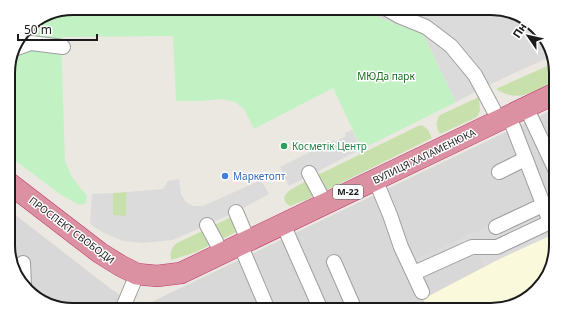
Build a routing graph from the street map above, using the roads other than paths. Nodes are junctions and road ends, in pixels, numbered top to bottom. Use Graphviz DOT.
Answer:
graph roads {
  1 [pos="397,15"];
  2 [pos="22,46"];
  3 [pos="63,47"];
  4 [pos="549,96"];
  5 [pos="511,114"];
  6 [pos="525,159"];
  7 [pos="549,162"];
  8 [pos="499,172"];
  9 [pos="310,174"];
  10 [pos="375,180"];
  11 [pos="15,188"];
  12 [pos="325,203"];
  13 [pos="543,205"];
  14 [pos="236,212"];
  15 [pos="549,220"];
  16 [pos="549,222"];
  17 [pos="283,224"];
  18 [pos="207,225"];
  19 [pos="496,227"];
  20 [pos="237,246"];
  21 [pos="334,262"];
  22 [pos="23,263"];
  23 [pos="414,273"];
  24 [pos="137,274"];
  25 [pos="24,275"];
  26 [pos="422,292"];
  27 [pos="125,303"];
  28 [pos="265,303"];
  29 [pos="318,303"];
  30 [pos="352,303"];
  1 -- 5 [label="street"];
  2 -- 3 [label="street"];
  4 -- 5 [label="highway, ВУЛИЦЯ ХАЛАМЕНЮКА / М-22"];
  5 -- 6 [label="street"];
  5 -- 7 [label="street"];
  5 -- 10 [label="highway, ВУЛИЦЯ ХАЛАМЕНЮКА / М-22"];
  6 -- 8 [label="street"];
  6 -- 13 [label="street"];
  9 -- 12 [label="street"];
  10 -- 12 [label="highway, ВУЛИЦЯ ХАЛАМЕНЮКА / М-22"];
  10 -- 23 [label="street"];
  11 -- 24 [label="highway, ПРОСПЕКТ СВОБОДИ / М-22"];
  12 -- 17 [label="highway, ВУЛИЦЯ ХАЛАМЕНЮКА / М-22"];
  13 -- 15 [label="street"];
  13 -- 19 [label="street"];
  14 -- 20 [label="street"];
  16 -- 23 [label="street"];
  17 -- 20 [label="highway, ВУЛИЦЯ ХАЛАМЕНЮКА / М-22"];
  17 -- 29 [label="street"];
  18 -- 20 [label="street"];
  20 -- 24 [label="highway, ВУЛИЦЯ ХАЛАМЕНЮКА / М-22"];
  20 -- 28 [label="street"];
  21 -- 30 [label="street"];
  22 -- 25 [label="street"];
  23 -- 26 [label="street"];
  24 -- 27 [label="street"];
}
